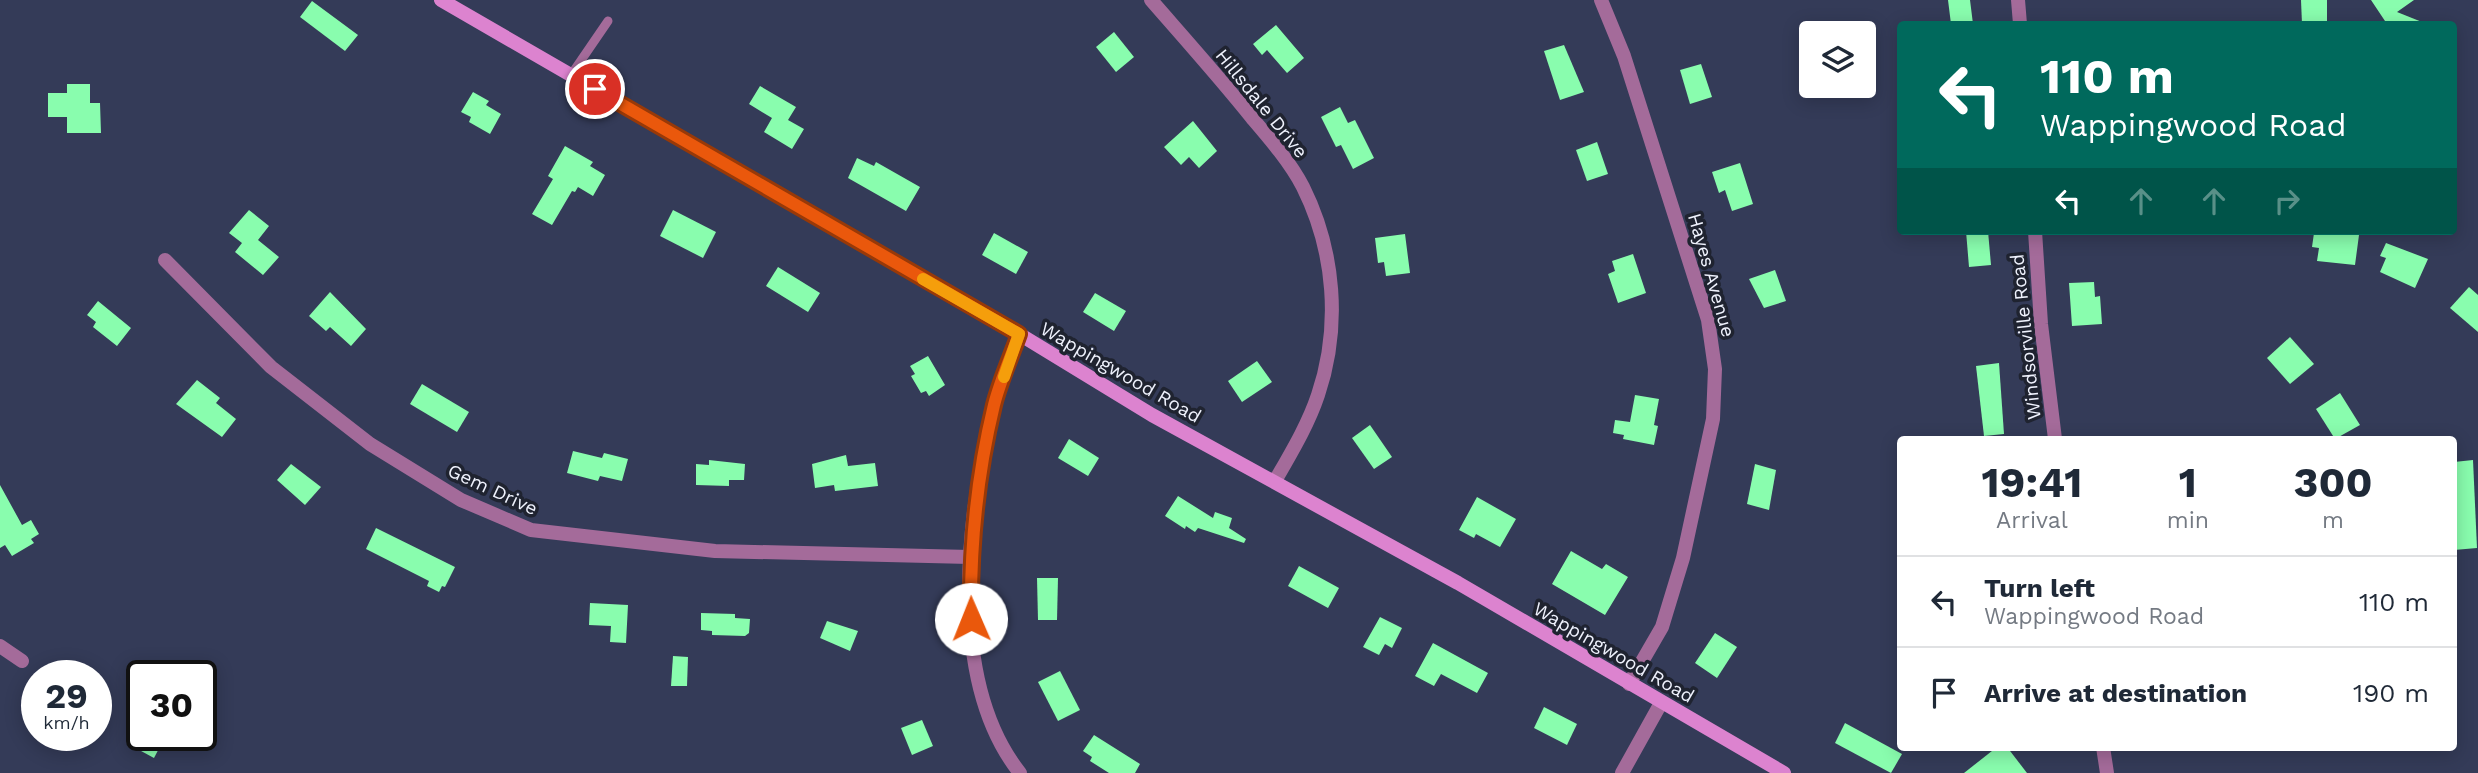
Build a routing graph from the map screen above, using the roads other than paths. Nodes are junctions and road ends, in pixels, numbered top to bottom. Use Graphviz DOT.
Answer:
graph roads {
  1 [pos="441,0"];
  2 [pos="1152,0"];
  3 [pos="1601,0"];
  4 [pos="2018,0"];
  5 [pos="608,21"];
  6 [pos="2020,21"];
  7 [pos="571,75"];
  8 [pos="2035,235"];
  9 [pos="165,260"];
  10 [pos="1019,334"];
  11 [pos="2055,436"];
  12 [pos="1275,481"];
  13 [pos="970,558"];
  14 [pos="0,646"];
  15 [pos="21,660"];
  16 [pos="1629,684"];
  17 [pos="1661,703"];
  18 [pos="2104,751"];
  19 [pos="1020,773"];
  20 [pos="1622,773"];
  21 [pos="1784,773"];
  22 [pos="2107,773"];
  1 -- 7 [label="main road, Wappingwood Road"];
  2 -- 12 [label="street, Hillsdale Drive"];
  3 -- 16 [label="street, Hayes Avenue"];
  4 -- 6 [label="street"];
  5 -- 7 [label="lane"];
  7 -- 10 [label="main road, Wappingwood Road"];
  8 -- 11 [label="street, Windsorville Road"];
  9 -- 13 [label="street, Gem Drive"];
  10 -- 12 [label="main road, Wappingwood Road"];
  10 -- 13 [label="street"];
  12 -- 16 [label="main road, Wappingwood Road"];
  13 -- 19 [label="street"];
  14 -- 15 [label="street"];
  16 -- 17 [label="main road, Wappingwood Road"];
  17 -- 20 [label="street"];
  17 -- 21 [label="main road, Wappingwood Road"];
  18 -- 22 [label="street"];
}
